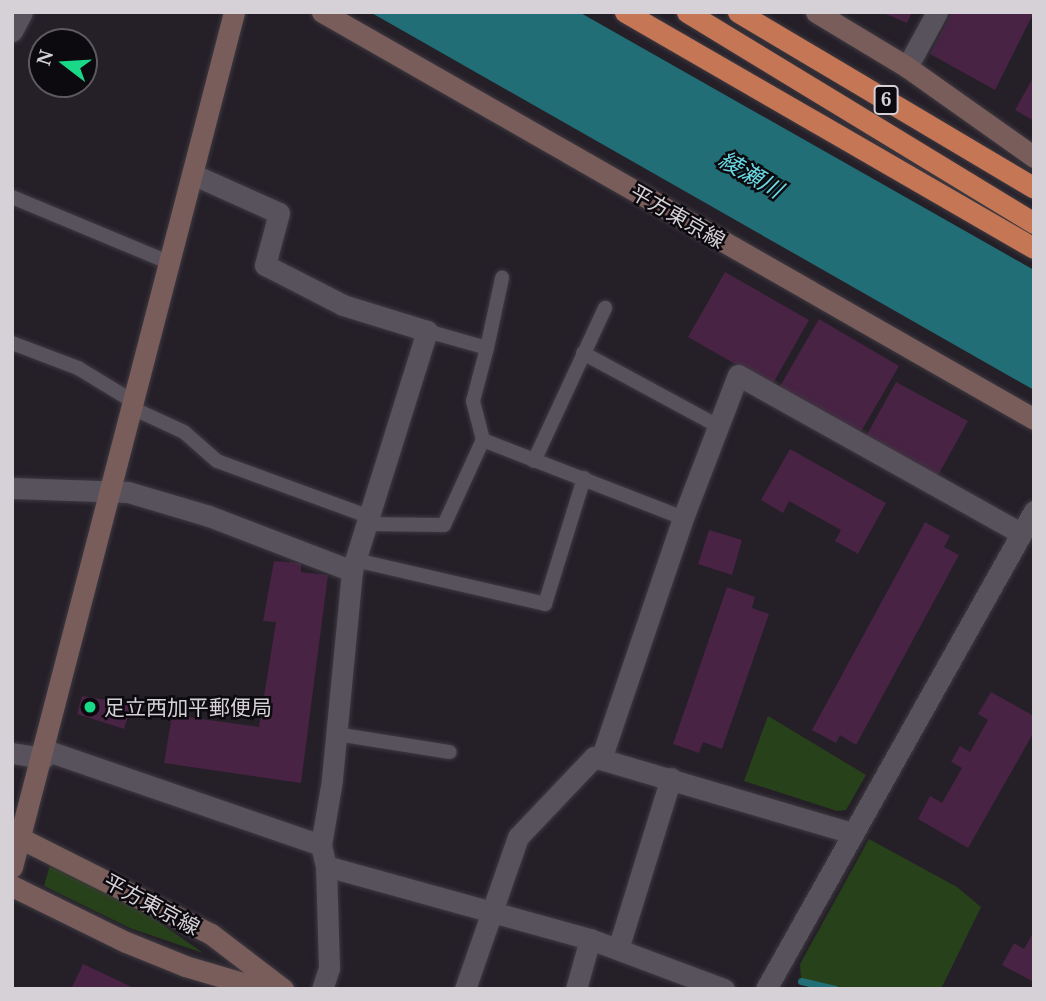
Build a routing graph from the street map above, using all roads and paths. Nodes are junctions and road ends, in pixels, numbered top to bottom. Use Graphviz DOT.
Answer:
graph roads {
  1 [pos="22,12"];
  2 [pos="234,12"];
  3 [pos="322,12"];
  4 [pos="625,12"];
  5 [pos="687,12"];
  6 [pos="738,12"];
  7 [pos="757,12"];
  8 [pos="816,12"];
  9 [pos="937,12"];
  10 [pos="12,32"];
  11 [pos="907,67"];
  12 [pos="855,77"];
  13 [pos="1034,157"];
  14 [pos="192,174"];
  15 [pos="1034,187"];
  16 [pos="12,197"];
  17 [pos="1034,223"];
  18 [pos="1034,248"];
  19 [pos="168,262"];
  20 [pos="502,278"];
  21 [pos="605,308"];
  22 [pos="427,331"];
  23 [pos="12,343"];
  24 [pos="487,348"];
  25 [pos="583,353"];
  26 [pos="133,405"];
  27 [pos="1034,419"];
  28 [pos="716,425"];
  29 [pos="483,440"];
  30 [pos="534,461"];
  31 [pos="584,478"];
  32 [pos="12,488"];
  33 [pos="110,491"];
  34 [pos="1034,511"];
  35 [pos="682,518"];
  36 [pos="366,520"];
  37 [pos="1021,533"];
  38 [pos="353,566"];
  39 [pos="336,734"];
  40 [pos="450,752"];
  41 [pos="12,753"];
  42 [pos="44,754"];
  43 [pos="601,759"];
  44 [pos="671,778"];
  45 [pos="852,833"];
  46 [pos="16,836"];
  47 [pos="321,845"];
  48 [pos="326,866"];
  49 [pos="12,867"];
  50 [pos="12,886"];
  51 [pos="488,913"];
  52 [pos="590,939"];
  53 [pos="618,949"];
  54 [pos="263,989"];
  55 [pos="283,989"];
  56 [pos="322,989"];
  57 [pos="465,989"];
  58 [pos="576,989"];
  59 [pos="724,989"];
  60 [pos="766,989"];
  1 -- 10 [label="street"];
  2 -- 14 [label="main road"];
  3 -- 27 [label="main road, 平方東京線"];
  4 -- 18 [label="highway"];
  5 -- 17 [label="highway"];
  6 -- 12 [label="highway, 6"];
  6 -- 15 [label="highway, 6"];
  7 -- 12 [label="highway"];
  8 -- 11 [label="main road"];
  9 -- 11 [label="street"];
  11 -- 13 [label="main road"];
  12 -- 15 [label="highway, 6"];
  14 -- 19 [label="main road"];
  14 -- 22 [label="street"];
  16 -- 19 [label="lane"];
  19 -- 26 [label="main road"];
  20 -- 24 [label="lane"];
  21 -- 25 [label="lane"];
  22 -- 24 [label="lane"];
  22 -- 36 [label="street"];
  23 -- 26 [label="lane"];
  24 -- 29 [label="lane"];
  25 -- 28 [label="lane"];
  25 -- 30 [label="lane"];
  26 -- 33 [label="main road"];
  26 -- 36 [label="lane"];
  28 -- 35 [label="street"];
  28 -- 37 [label="street"];
  29 -- 30 [label="lane"];
  29 -- 36 [label="lane"];
  30 -- 31 [label="lane"];
  31 -- 35 [label="lane"];
  31 -- 38 [label="lane"];
  32 -- 33 [label="street"];
  33 -- 38 [label="street"];
  33 -- 42 [label="main road"];
  34 -- 37 [label="street"];
  35 -- 43 [label="street"];
  36 -- 38 [label="street"];
  37 -- 45 [label="street"];
  38 -- 39 [label="street"];
  39 -- 40 [label="lane"];
  39 -- 47 [label="street"];
  41 -- 42 [label="street"];
  42 -- 46 [label="main road"];
  42 -- 47 [label="street"];
  43 -- 44 [label="street"];
  43 -- 51 [label="street"];
  44 -- 45 [label="street"];
  44 -- 53 [label="street"];
  45 -- 60 [label="street"];
  46 -- 49 [label="main road"];
  46 -- 55 [label="main road, 平方東京線"];
  47 -- 48 [label="street"];
  48 -- 51 [label="street"];
  48 -- 56 [label="street"];
  50 -- 54 [label="main road, 平方東京線"];
  51 -- 52 [label="street"];
  51 -- 57 [label="street"];
  52 -- 53 [label="street"];
  52 -- 58 [label="street"];
  53 -- 59 [label="street"];
}
